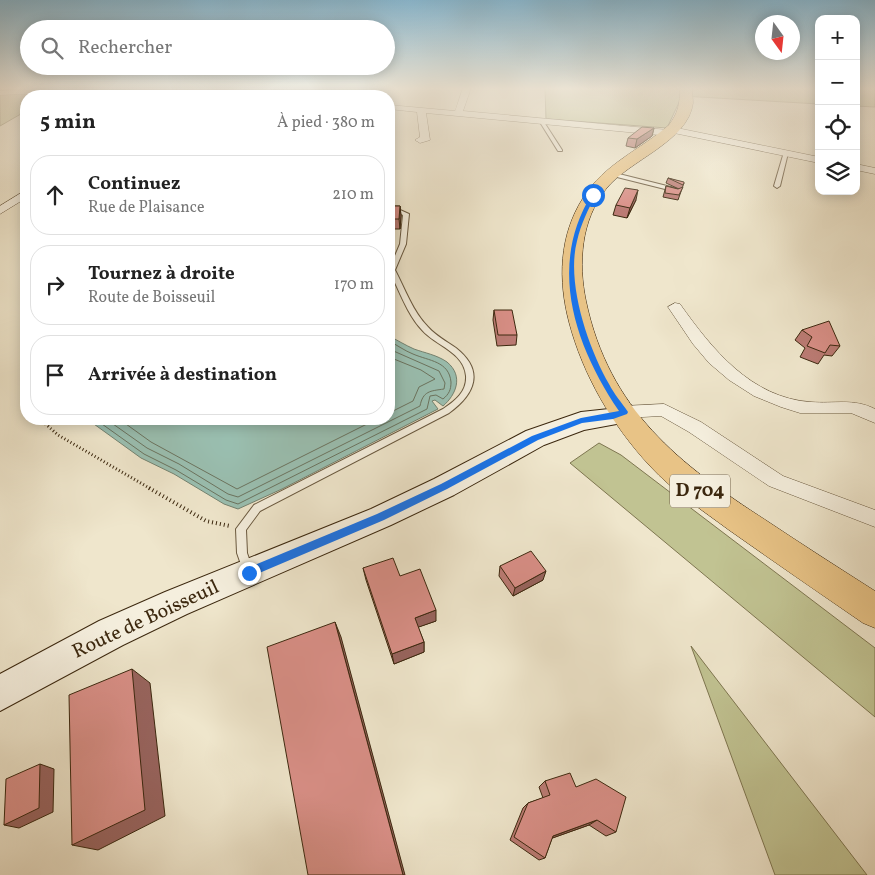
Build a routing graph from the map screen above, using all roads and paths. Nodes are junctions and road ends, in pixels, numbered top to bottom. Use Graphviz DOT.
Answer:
graph roads {
  1 [pos="424,129"];
  2 [pos="546,129"];
  3 [pos="636,129"];
  4 [pos="674,129"];
  5 [pos="671,132"];
  6 [pos="420,140"];
  7 [pos="560,150"];
  8 [pos="786,153"];
  9 [pos="815,159"];
  10 [pos="860,168"];
  11 [pos="875,171"];
  12 [pos="612,174"];
  13 [pos="777,186"];
  14 [pos="677,190"];
  15 [pos="20,197"];
  16 [pos="395,209"];
  17 [pos="0,211"];
  18 [pos="395,263"];
  19 [pos="395,276"];
  20 [pos="676,307"];
  21 [pos="624,412"];
  22 [pos="875,418"];
  23 [pos="47,425"];
  24 [pos="875,518"];
  25 [pos="241,529"];
  26 [pos="249,573"];
  27 [pos="875,611"];
  28 [pos="0,693"];
  1 -- 6 [label="street"];
  2 -- 7 [label="lane"];
  3 -- 5 [label="street"];
  4 -- 5 [label="main road, D 704"];
  5 -- 8 [label="street"];
  5 -- 12 [label="main road, D 704"];
  8 -- 9 [label="street"];
  8 -- 13 [label="lane"];
  10 -- 11 [label="street"];
  12 -- 14 [label="lane"];
  12 -- 21 [label="main road, D 704"];
  15 -- 17 [label="street"];
  16 -- 18 [label="lane"];
  19 -- 25 [label="lane"];
  20 -- 22 [label="street"];
  21 -- 24 [label="street"];
  21 -- 26 [label="main road, Route de Boisseuil"];
  21 -- 27 [label="main road, D 704"];
  23 -- 25 [label="path"];
  25 -- 26 [label="lane"];
  26 -- 28 [label="main road, Route de Boisseuil"];
}
